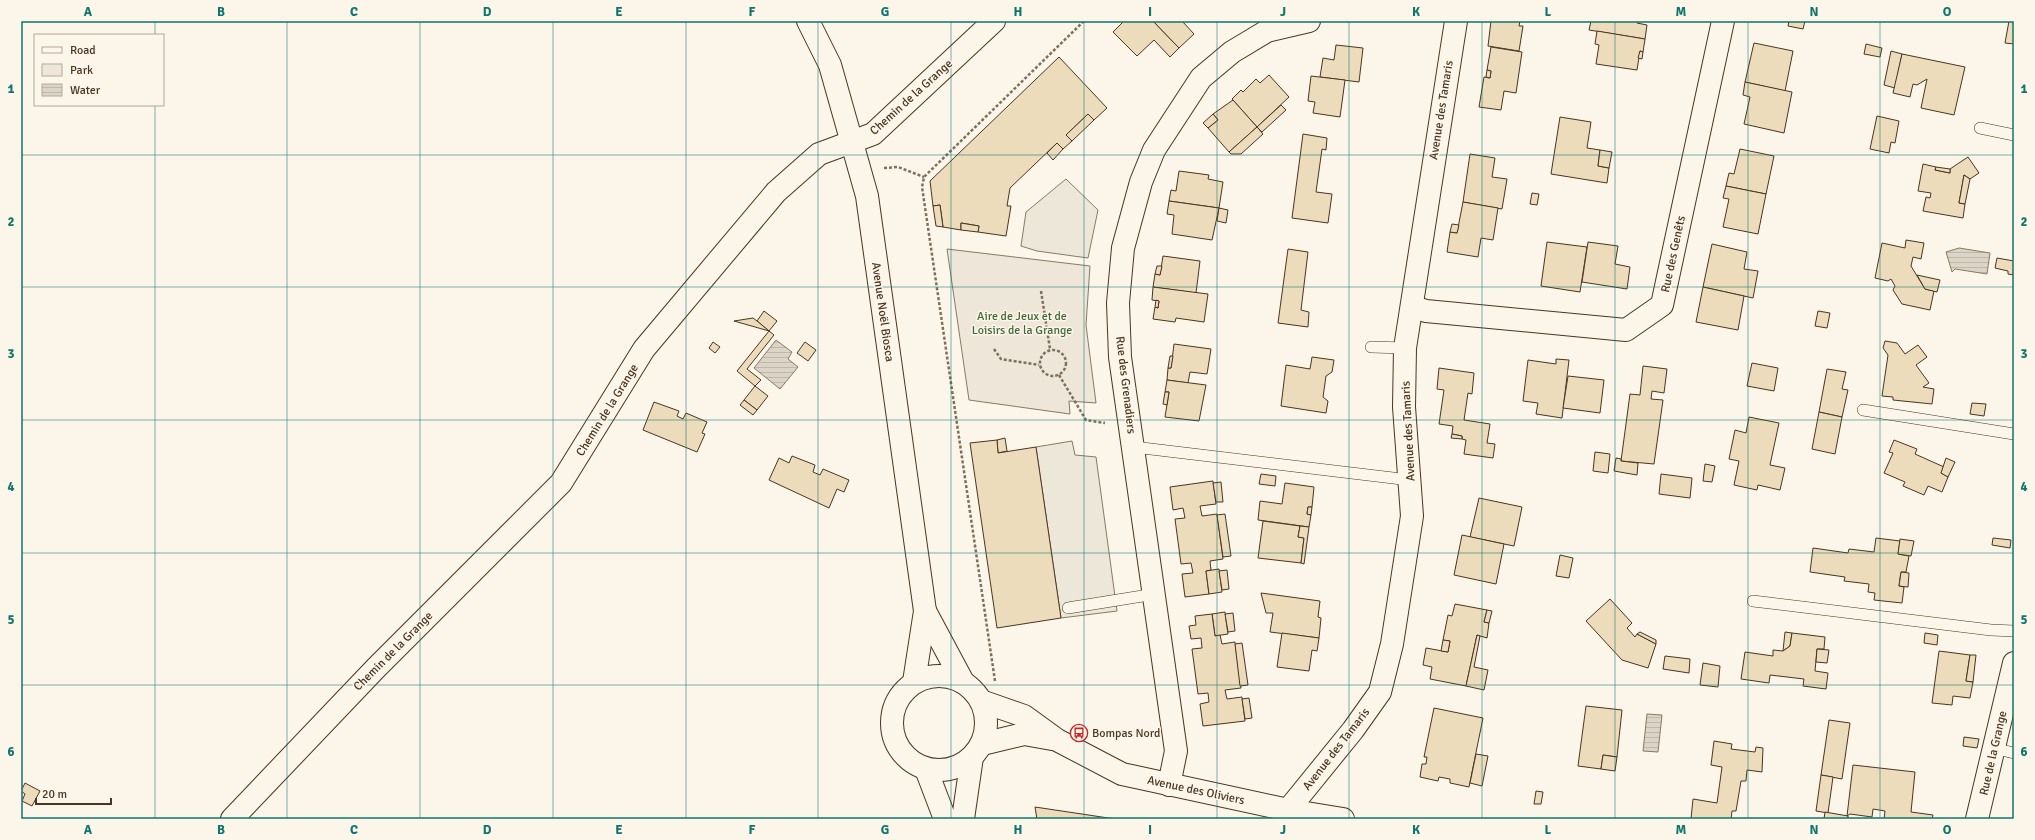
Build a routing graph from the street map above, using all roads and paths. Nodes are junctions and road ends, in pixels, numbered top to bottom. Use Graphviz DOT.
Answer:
graph roads {
  1 [pos="808,21"];
  2 [pos="994,21"];
  3 [pos="1084,21"];
  4 [pos="1309,21"];
  5 [pos="1456,21"];
  6 [pos="1723,21"];
  7 [pos="1980,128"];
  8 [pos="872,134"];
  9 [pos="2014,135"];
  10 [pos="851,142"];
  11 [pos="924,177"];
  12 [pos="1041,291"];
  13 [pos="1413,307"];
  14 [pos="1371,347"];
  15 [pos="1405,348"];
  16 [pos="994,349"];
  17 [pos="1050,349"];
  18 [pos="1039,365"];
  19 [pos="1059,374"];
  20 [pos="1863,410"];
  21 [pos="2014,434"];
  22 [pos="1133,438"];
  23 [pos="1410,480"];
  24 [pos="1155,594"];
  25 [pos="1753,601"];
  26 [pos="1068,608"];
  27 [pos="925,611"];
  28 [pos="2014,631"];
  29 [pos="2014,663"];
  30 [pos="914,682"];
  31 [pos="963,682"];
  32 [pos="996,685"];
  33 [pos="981,701"];
  34 [pos="1057,740"];
  35 [pos="977,750"];
  36 [pos="2004,750"];
  37 [pos="926,769"];
  38 [pos="1169,785"];
  39 [pos="1288,810"];
  40 [pos="232,819"];
  41 [pos="945,819"];
  42 [pos="963,819"];
  43 [pos="1343,819"];
  44 [pos="1977,819"];
  1 -- 10 [label="street, Avenue Noël Biosca"];
  2 -- 8 [label="street, Chemin de la Grange"];
  3 -- 11 [label="path"];
  4 -- 22 [label="street, Rue des Grenadiers"];
  5 -- 13 [label="street, Avenue des Tamaris"];
  6 -- 13 [label="street, Rue des Genêts"];
  7 -- 9 [label="lane"];
  8 -- 10 [label="street, Chemin de la Grange"];
  8 -- 11 [label="path"];
  10 -- 27 [label="street, Avenue Noël Biosca"];
  10 -- 40 [label="street, Chemin de la Grange"];
  11 -- 32 [label="path"];
  12 -- 17 [label="path"];
  13 -- 15 [label="street, Avenue des Tamaris"];
  14 -- 15 [label="lane"];
  15 -- 23 [label="street, Avenue des Tamaris"];
  16 -- 18 [label="path"];
  17 -- 18 [label="path"];
  17 -- 19 [label="path"];
  18 -- 19 [label="path"];
  19 -- 22 [label="path"];
  20 -- 21 [label="lane"];
  22 -- 23 [label="lane"];
  22 -- 24 [label="street, Rue des Grenadiers"];
  23 -- 39 [label="street, Avenue des Tamaris"];
  24 -- 26 [label="lane"];
  24 -- 38 [label="street, Rue des Grenadiers"];
  25 -- 28 [label="lane"];
  27 -- 30 [label="street"];
  27 -- 31 [label="street"];
  29 -- 36 [label="street, Rue de la Grange"];
  30 -- 31 [label="street"];
  30 -- 37 [label="street"];
  31 -- 33 [label="street"];
  33 -- 34 [label="street, Avenue des Oliviers"];
  33 -- 35 [label="street"];
  34 -- 35 [label="street, Avenue des Oliviers"];
  34 -- 38 [label="street, Avenue des Oliviers"];
  35 -- 37 [label="street"];
  35 -- 42 [label="street"];
  36 -- 44 [label="street, Rue de la Grange"];
  37 -- 41 [label="street"];
  38 -- 39 [label="street, Avenue des Oliviers"];
  39 -- 43 [label="street, Avenue des Oliviers"];
}
